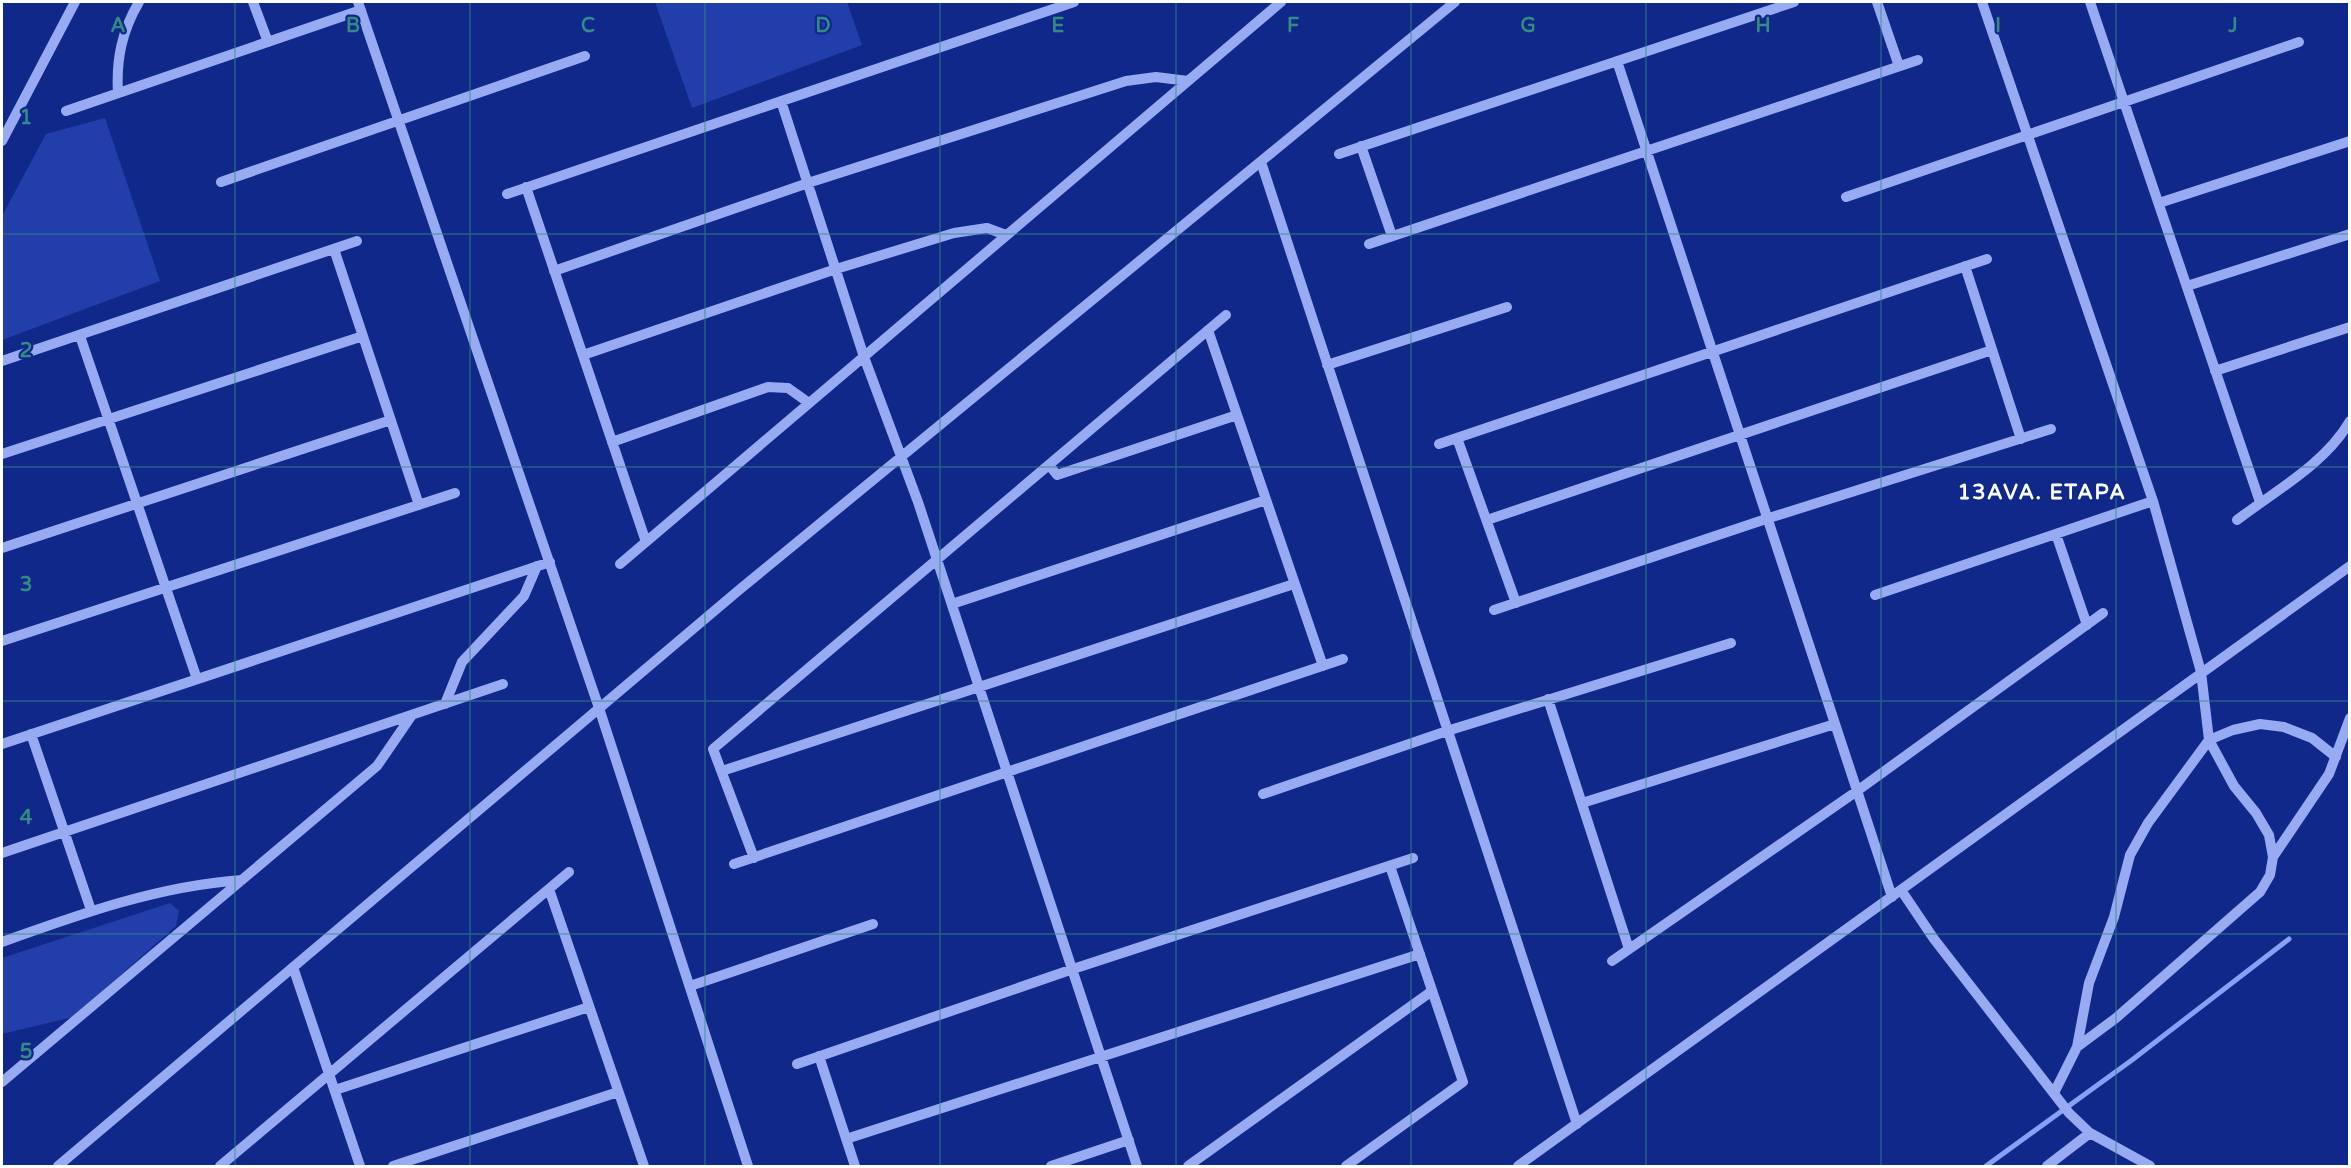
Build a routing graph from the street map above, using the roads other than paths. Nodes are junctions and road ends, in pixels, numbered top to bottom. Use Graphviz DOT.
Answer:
graph roads {
  1 [pos="75,2"];
  2 [pos="139,2"];
  3 [pos="253,2"];
  4 [pos="1074,2"];
  5 [pos="1281,2"];
  6 [pos="1455,2"];
  7 [pos="1794,2"];
  8 [pos="1877,2"];
  9 [pos="1982,2"];
  10 [pos="2093,2"];
  11 [pos="360,6"];
  12 [pos="268,42"];
  13 [pos="2299,42"];
  14 [pos="585,56"];
  15 [pos="1918,60"];
  16 [pos="1617,61"];
  17 [pos="1899,66"];
  18 [pos="1188,81"];
  19 [pos="118,93"];
  20 [pos="781,101"];
  21 [pos="2123,102"];
  22 [pos="66,111"];
  23 [pos="399,121"];
  24 [pos="2027,134"];
  25 [pos="2,141"];
  26 [pos="2349,141"];
  27 [pos="1361,146"];
  28 [pos="1647,150"];
  29 [pos="1339,154"];
  30 [pos="1261,162"];
  31 [pos="221,182"];
  32 [pos="808,183"];
  33 [pos="526,187"];
  34 [pos="507,194"];
  35 [pos="1846,197"];
  36 [pos="2159,203"];
  37 [pos="2349,234"];
  38 [pos="1006,235"];
  39 [pos="1392,236"];
  40 [pos="357,241"];
  41 [pos="1369,243"];
  42 [pos="334,249"];
  43 [pos="1987,259"];
  44 [pos="1965,266"];
  45 [pos="836,269"];
  46 [pos="554,271"];
  47 [pos="2187,286"];
  48 [pos="1507,307"];
  49 [pos="1226,315"];
  50 [pos="2349,327"];
  51 [pos="1208,330"];
  52 [pos="80,336"];
  53 [pos="363,336"];
  54 [pos="1992,350"];
  55 [pos="1711,351"];
  56 [pos="582,355"];
  57 [pos="864,357"];
  58 [pos="2,361"];
  59 [pos="1327,365"];
  60 [pos="2216,371"];
  61 [pos="809,403"];
  62 [pos="1237,415"];
  63 [pos="108,420"];
  64 [pos="391,420"];
  65 [pos="2349,421"];
  66 [pos="2051,429"];
  67 [pos="1739,436"];
  68 [pos="1457,438"];
  69 [pos="2021,439"];
  70 [pos="612,442"];
  71 [pos="1439,444"];
  72 [pos="2,454"];
  73 [pos="900,457"];
  74 [pos="1049,465"];
  75 [pos="454,493"];
  76 [pos="1266,500"];
  77 [pos="2153,501"];
  78 [pos="2260,502"];
  79 [pos="136,503"];
  80 [pos="418,505"];
  81 [pos="1766,519"];
  82 [pos="1487,520"];
  83 [pos="2237,520"];
  84 [pos="2056,534"];
  85 [pos="646,542"];
  86 [pos="2,548"];
  87 [pos="938,560"];
  88 [pos="550,562"];
  89 [pos="620,564"];
  90 [pos="537,566"];
  91 [pos="2349,566"];
  92 [pos="1294,584"];
  93 [pos="165,588"];
  94 [pos="1875,595"];
  95 [pos="1516,603"];
  96 [pos="952,604"];
  97 [pos="1494,610"];
  98 [pos="2103,613"];
  99 [pos="2087,625"];
  100 [pos="2,641"];
  101 [pos="1731,643"];
  102 [pos="1343,659"];
  103 [pos="1323,666"];
  104 [pos="2201,672"];
  105 [pos="197,679"];
  106 [pos="503,684"];
  107 [pos="979,687"];
  108 [pos="1548,699"];
  109 [pos="445,704"];
  110 [pos="600,708"];
  111 [pos="412,715"];
  112 [pos="2349,718"];
  113 [pos="1835,724"];
  114 [pos="1447,731"];
  115 [pos="31,734"];
  116 [pos="2209,740"];
  117 [pos="2,744"];
  118 [pos="2336,757"];
  119 [pos="722,771"];
  120 [pos="1008,772"];
  121 [pos="1857,791"];
  122 [pos="1263,794"];
  123 [pos="1582,803"];
  124 [pos="64,831"];
  125 [pos="2,853"];
  126 [pos="2273,857"];
  127 [pos="754,858"];
  128 [pos="1413,858"];
  129 [pos="734,864"];
  130 [pos="1390,866"];
  131 [pos="568,872"];
  132 [pos="242,880"];
  133 [pos="549,888"];
  134 [pos="1896,893"];
  135 [pos="91,910"];
  136 [pos="873,924"];
  137 [pos="2,942"];
  138 [pos="1629,949"];
  139 [pos="1420,954"];
  140 [pos="1612,961"];
  141 [pos="293,967"];
  142 [pos="1073,969"];
  143 [pos="690,986"];
  144 [pos="1432,991"];
  145 [pos="589,1007"];
  146 [pos="2077,1047"];
  147 [pos="1101,1055"];
  148 [pos="819,1056"];
  149 [pos="797,1064"];
  150 [pos="329,1074"];
  151 [pos="2,1082"];
  152 [pos="335,1090"];
  153 [pos="618,1092"];
  154 [pos="2054,1093"];
  155 [pos="1577,1124"];
  156 [pos="2090,1132"];
  157 [pos="846,1139"];
  158 [pos="1129,1140"];
  159 [pos="58,1167"];
  160 [pos="220,1167"];
  161 [pos="360,1167"];
  162 [pos="393,1167"];
  163 [pos="644,1167"];
  164 [pos="748,1167"];
  165 [pos="855,1167"];
  166 [pos="1052,1167"];
  167 [pos="1137,1167"];
  168 [pos="1188,1167"];
  169 [pos="1346,1167"];
  170 [pos="1518,1167"];
  171 [pos="2047,1167"];
  172 [pos="2150,1167"];
  1 -- 25 [label="street"];
  2 -- 19 [label="street"];
  3 -- 12 [label="street"];
  4 -- 20 [label="street"];
  5 -- 18 [label="street"];
  6 -- 30 [label="street"];
  7 -- 16 [label="street"];
  8 -- 17 [label="street"];
  9 -- 24 [label="street"];
  10 -- 21 [label="street"];
  11 -- 12 [label="street"];
  11 -- 23 [label="street"];
  12 -- 19 [label="street"];
  13 -- 21 [label="street"];
  14 -- 23 [label="street"];
  15 -- 17 [label="street"];
  16 -- 27 [label="street"];
  16 -- 28 [label="street"];
  17 -- 28 [label="street"];
  18 -- 32 [label="street"];
  18 -- 38 [label="street"];
  19 -- 22 [label="street"];
  20 -- 32 [label="street"];
  20 -- 33 [label="street"];
  21 -- 24 [label="street"];
  21 -- 36 [label="street"];
  23 -- 31 [label="street"];
  23 -- 88 [label="street"];
  24 -- 35 [label="street"];
  24 -- 77 [label="street"];
  26 -- 36 [label="street"];
  27 -- 29 [label="street"];
  27 -- 39 [label="street"];
  28 -- 39 [label="street"];
  28 -- 55 [label="street"];
  30 -- 59 [label="street"];
  30 -- 73 [label="street"];
  32 -- 45 [label="street"];
  32 -- 46 [label="street"];
  33 -- 34 [label="street"];
  33 -- 46 [label="street"];
  36 -- 47 [label="street"];
  37 -- 47 [label="street"];
  38 -- 45 [label="street"];
  38 -- 57 [label="street"];
  39 -- 41 [label="street"];
  40 -- 42 [label="street"];
  42 -- 52 [label="street"];
  42 -- 53 [label="street"];
  43 -- 44 [label="street"];
  44 -- 54 [label="street"];
  44 -- 55 [label="street"];
  45 -- 56 [label="street"];
  45 -- 57 [label="street"];
  46 -- 56 [label="street"];
  47 -- 60 [label="street"];
  48 -- 59 [label="street"];
  49 -- 51 [label="street"];
  50 -- 60 [label="street"];
  51 -- 62 [label="street"];
  51 -- 74 [label="street"];
  52 -- 58 [label="street"];
  52 -- 63 [label="street"];
  53 -- 63 [label="street"];
  53 -- 64 [label="street"];
  54 -- 67 [label="street"];
  54 -- 69 [label="street"];
  55 -- 67 [label="street"];
  55 -- 68 [label="street"];
  56 -- 70 [label="street"];
  57 -- 61 [label="street"];
  57 -- 73 [label="street"];
  59 -- 114 [label="street"];
  60 -- 78 [label="street"];
  61 -- 70 [label="street"];
  61 -- 85 [label="street"];
  62 -- 74 [label="street"];
  62 -- 76 [label="street"];
  63 -- 72 [label="street"];
  63 -- 79 [label="street"];
  64 -- 79 [label="street"];
  64 -- 80 [label="street"];
  65 -- 78 [label="street"];
  66 -- 69 [label="street"];
  67 -- 81 [label="street"];
  67 -- 82 [label="street"];
  68 -- 71 [label="street"];
  68 -- 82 [label="street"];
  69 -- 81 [label="street"];
  70 -- 85 [label="street"];
  73 -- 87 [label="street"];
  73 -- 110 [label="street"];
  74 -- 87 [label="street"];
  75 -- 80 [label="street"];
  76 -- 92 [label="street"];
  76 -- 96 [label="street"];
  77 -- 84 [label="street"];
  77 -- 104 [label="street"];
  78 -- 83 [label="street"];
  79 -- 86 [label="street"];
  79 -- 93 [label="street"];
  80 -- 93 [label="street"];
  81 -- 95 [label="street"];
  81 -- 113 [label="street"];
  82 -- 95 [label="street"];
  84 -- 94 [label="street"];
  84 -- 99 [label="street"];
  85 -- 89 [label="street"];
  87 -- 96 [label="street"];
  87 -- 119 [label="street"];
  88 -- 90 [label="street"];
  88 -- 110 [label="street"];
  90 -- 105 [label="street"];
  90 -- 109 [label="street"];
  91 -- 104 [label="street"];
  92 -- 103 [label="street"];
  92 -- 107 [label="street"];
  93 -- 100 [label="street"];
  93 -- 105 [label="street"];
  95 -- 97 [label="street"];
  96 -- 107 [label="street"];
  98 -- 99 [label="street"];
  99 -- 121 [label="street"];
  101 -- 108 [label="street"];
  102 -- 103 [label="street"];
  103 -- 120 [label="street"];
  104 -- 116 [label="street"];
  104 -- 134 [label="street"];
  105 -- 115 [label="street"];
  106 -- 109 [label="street"];
  107 -- 119 [label="street"];
  107 -- 120 [label="street"];
  108 -- 114 [label="street"];
  108 -- 123 [label="street"];
  109 -- 111 [label="street"];
  110 -- 141 [label="street"];
  110 -- 143 [label="street"];
  111 -- 124 [label="street"];
  111 -- 132 [label="street"];
  112 -- 118 [label="street"];
  113 -- 121 [label="street"];
  113 -- 123 [label="street"];
  114 -- 122 [label="street"];
  114 -- 155 [label="street"];
  115 -- 117 [label="street"];
  115 -- 124 [label="street"];
  116 -- 118 [label="street"];
  116 -- 126 [label="street"];
  116 -- 146 [label="street"];
  118 -- 126 [label="street"];
  119 -- 127 [label="street"];
  120 -- 127 [label="street"];
  120 -- 142 [label="street"];
  121 -- 134 [label="street"];
  121 -- 138 [label="street"];
  123 -- 138 [label="street"];
  124 -- 125 [label="street"];
  124 -- 135 [label="street"];
  126 -- 146 [label="street"];
  127 -- 129 [label="street"];
  128 -- 130 [label="street"];
  130 -- 139 [label="street"];
  130 -- 142 [label="street"];
  131 -- 133 [label="street"];
  132 -- 135 [label="street"];
  132 -- 151 [label="street"];
  133 -- 145 [label="street"];
  133 -- 150 [label="street"];
  134 -- 154 [label="street"];
  134 -- 155 [label="street"];
  135 -- 137 [label="street"];
  136 -- 143 [label="street"];
  138 -- 140 [label="street"];
  139 -- 144 [label="street"];
  139 -- 147 [label="street"];
  141 -- 150 [label="street"];
  141 -- 159 [label="street"];
  142 -- 147 [label="street"];
  142 -- 148 [label="street"];
  143 -- 164 [label="street"];
  144 -- 168 [label="street"];
  144 -- 169 [label="street"];
  145 -- 152 [label="street"];
  145 -- 153 [label="street"];
  146 -- 154 [label="street"];
  147 -- 157 [label="street"];
  147 -- 158 [label="street"];
  148 -- 149 [label="street"];
  148 -- 157 [label="street"];
  150 -- 152 [label="street"];
  150 -- 160 [label="street"];
  152 -- 161 [label="street"];
  153 -- 162 [label="street"];
  153 -- 163 [label="street"];
  154 -- 156 [label="street"];
  155 -- 170 [label="street"];
  156 -- 171 [label="street"];
  156 -- 172 [label="street"];
  157 -- 165 [label="street"];
  158 -- 166 [label="street"];
  158 -- 167 [label="street"];
}
